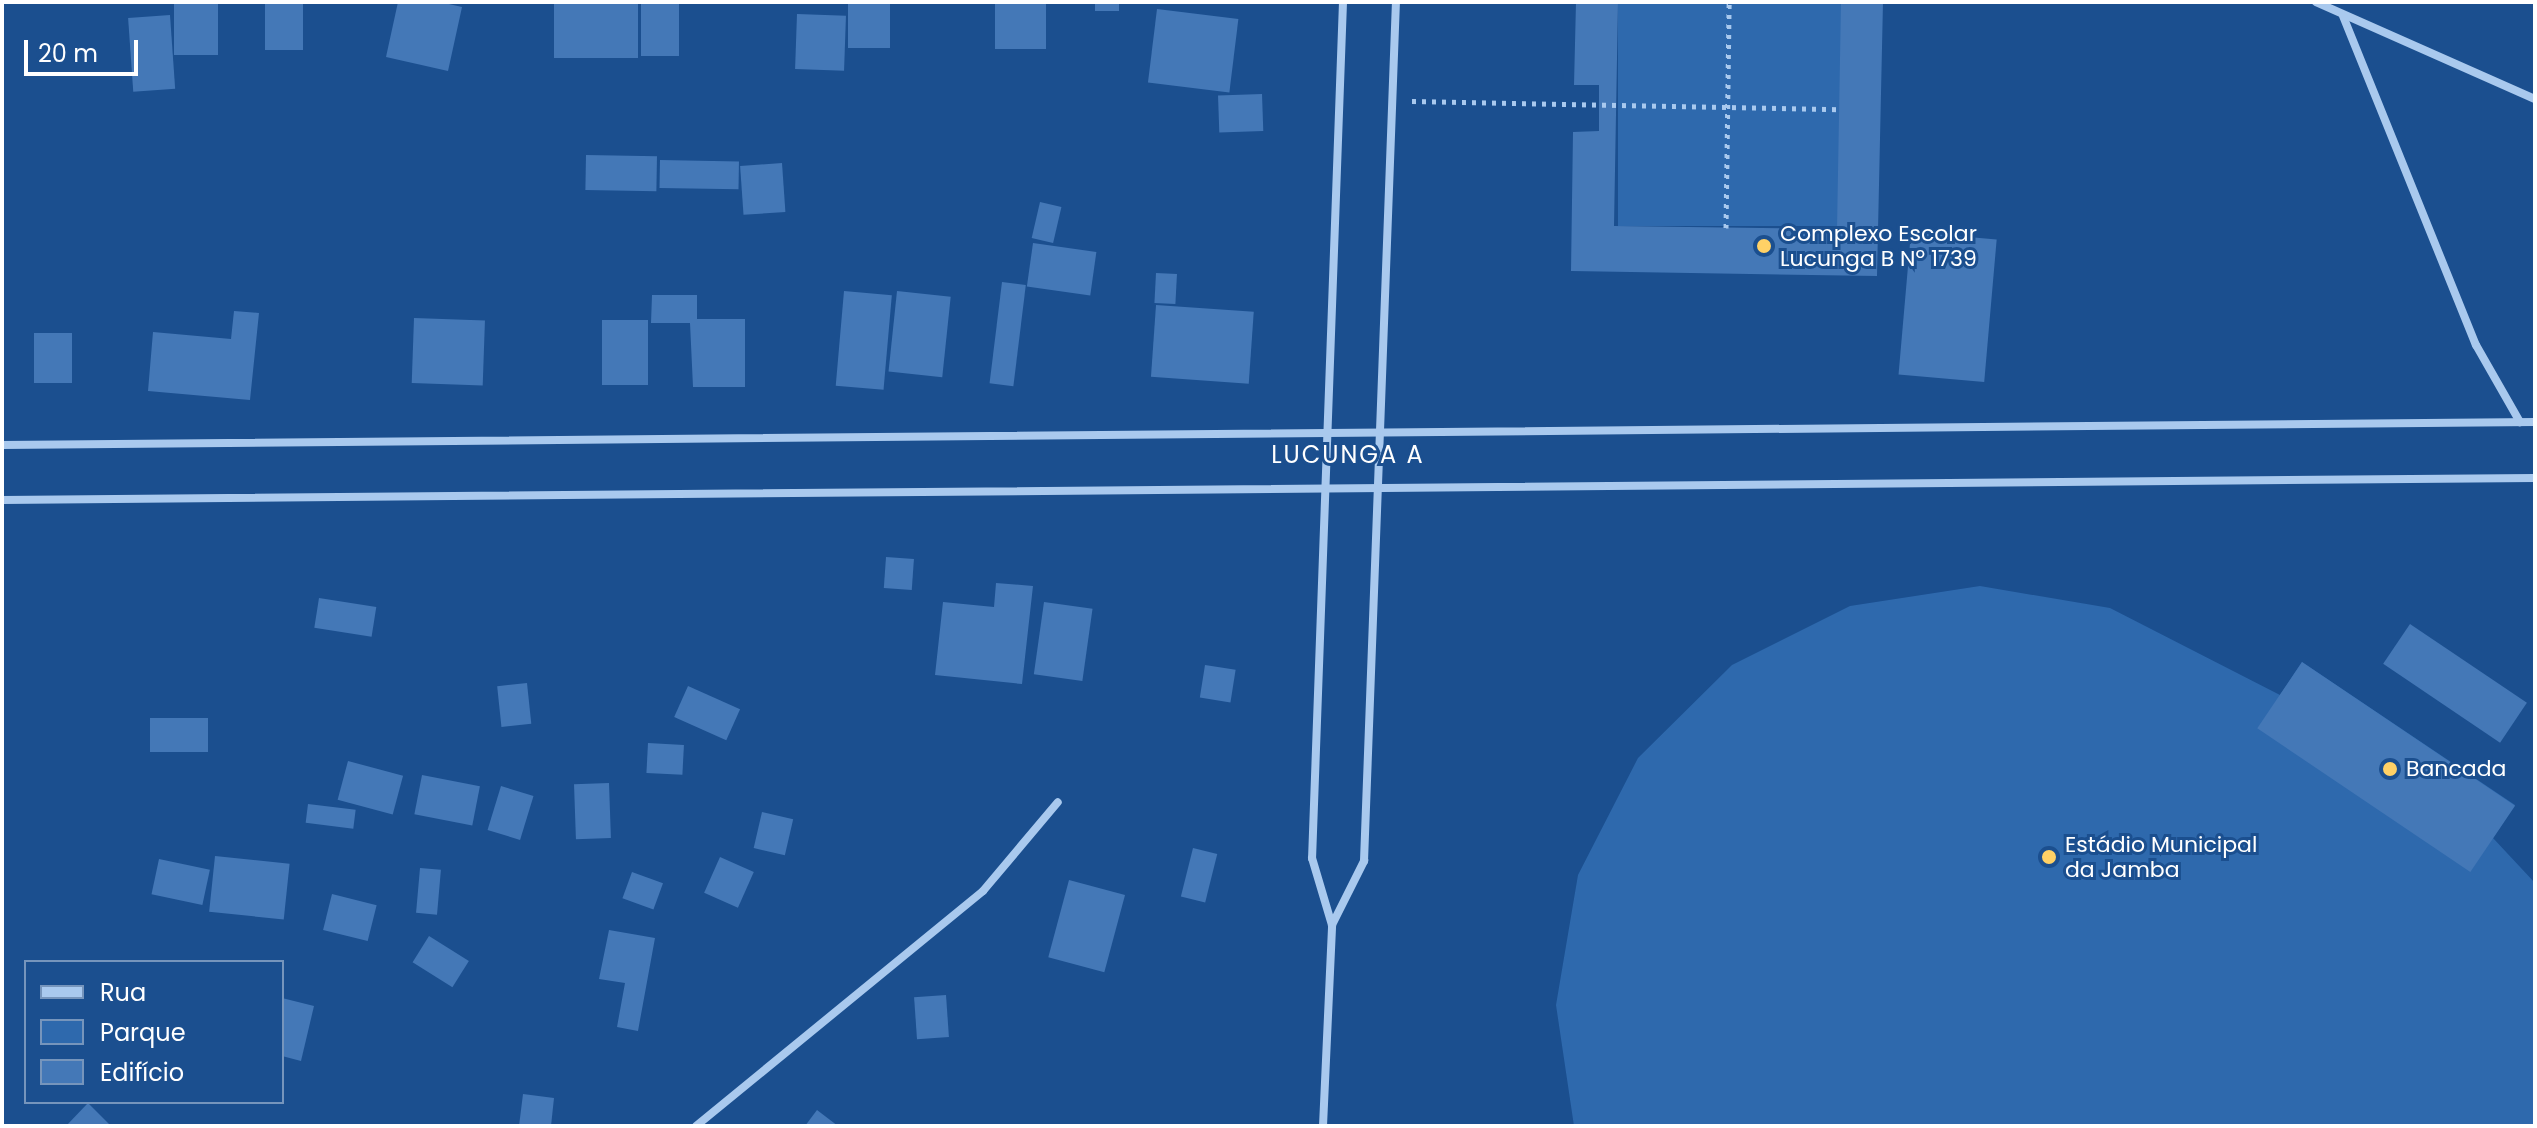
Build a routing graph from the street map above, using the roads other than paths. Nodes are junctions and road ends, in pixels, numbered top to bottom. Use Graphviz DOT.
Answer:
graph roads {
  1 [pos="1343,2"];
  2 [pos="1396,2"];
  3 [pos="2316,2"];
  4 [pos="2343,16"];
  5 [pos="2534,98"];
  6 [pos="2520,422"];
  7 [pos="2535,422"];
  8 [pos="1380,433"];
  9 [pos="1328,434"];
  10 [pos="2,445"];
  11 [pos="2535,478"];
  12 [pos="1378,488"];
  13 [pos="1326,489"];
  14 [pos="2,500"];
  15 [pos="1058,802"];
  16 [pos="1332,925"];
  17 [pos="696,1126"];
  18 [pos="1323,1126"];
  1 -- 9 [label="street"];
  2 -- 8 [label="street"];
  3 -- 4 [label="street"];
  4 -- 5 [label="street"];
  4 -- 6 [label="street"];
  6 -- 7 [label="street"];
  6 -- 8 [label="street"];
  8 -- 9 [label="street"];
  8 -- 12 [label="street"];
  9 -- 10 [label="street"];
  9 -- 13 [label="street"];
  11 -- 12 [label="street"];
  12 -- 13 [label="street"];
  12 -- 16 [label="street"];
  13 -- 14 [label="street"];
  13 -- 16 [label="street"];
  15 -- 17 [label="street"];
  16 -- 18 [label="street"];
}
